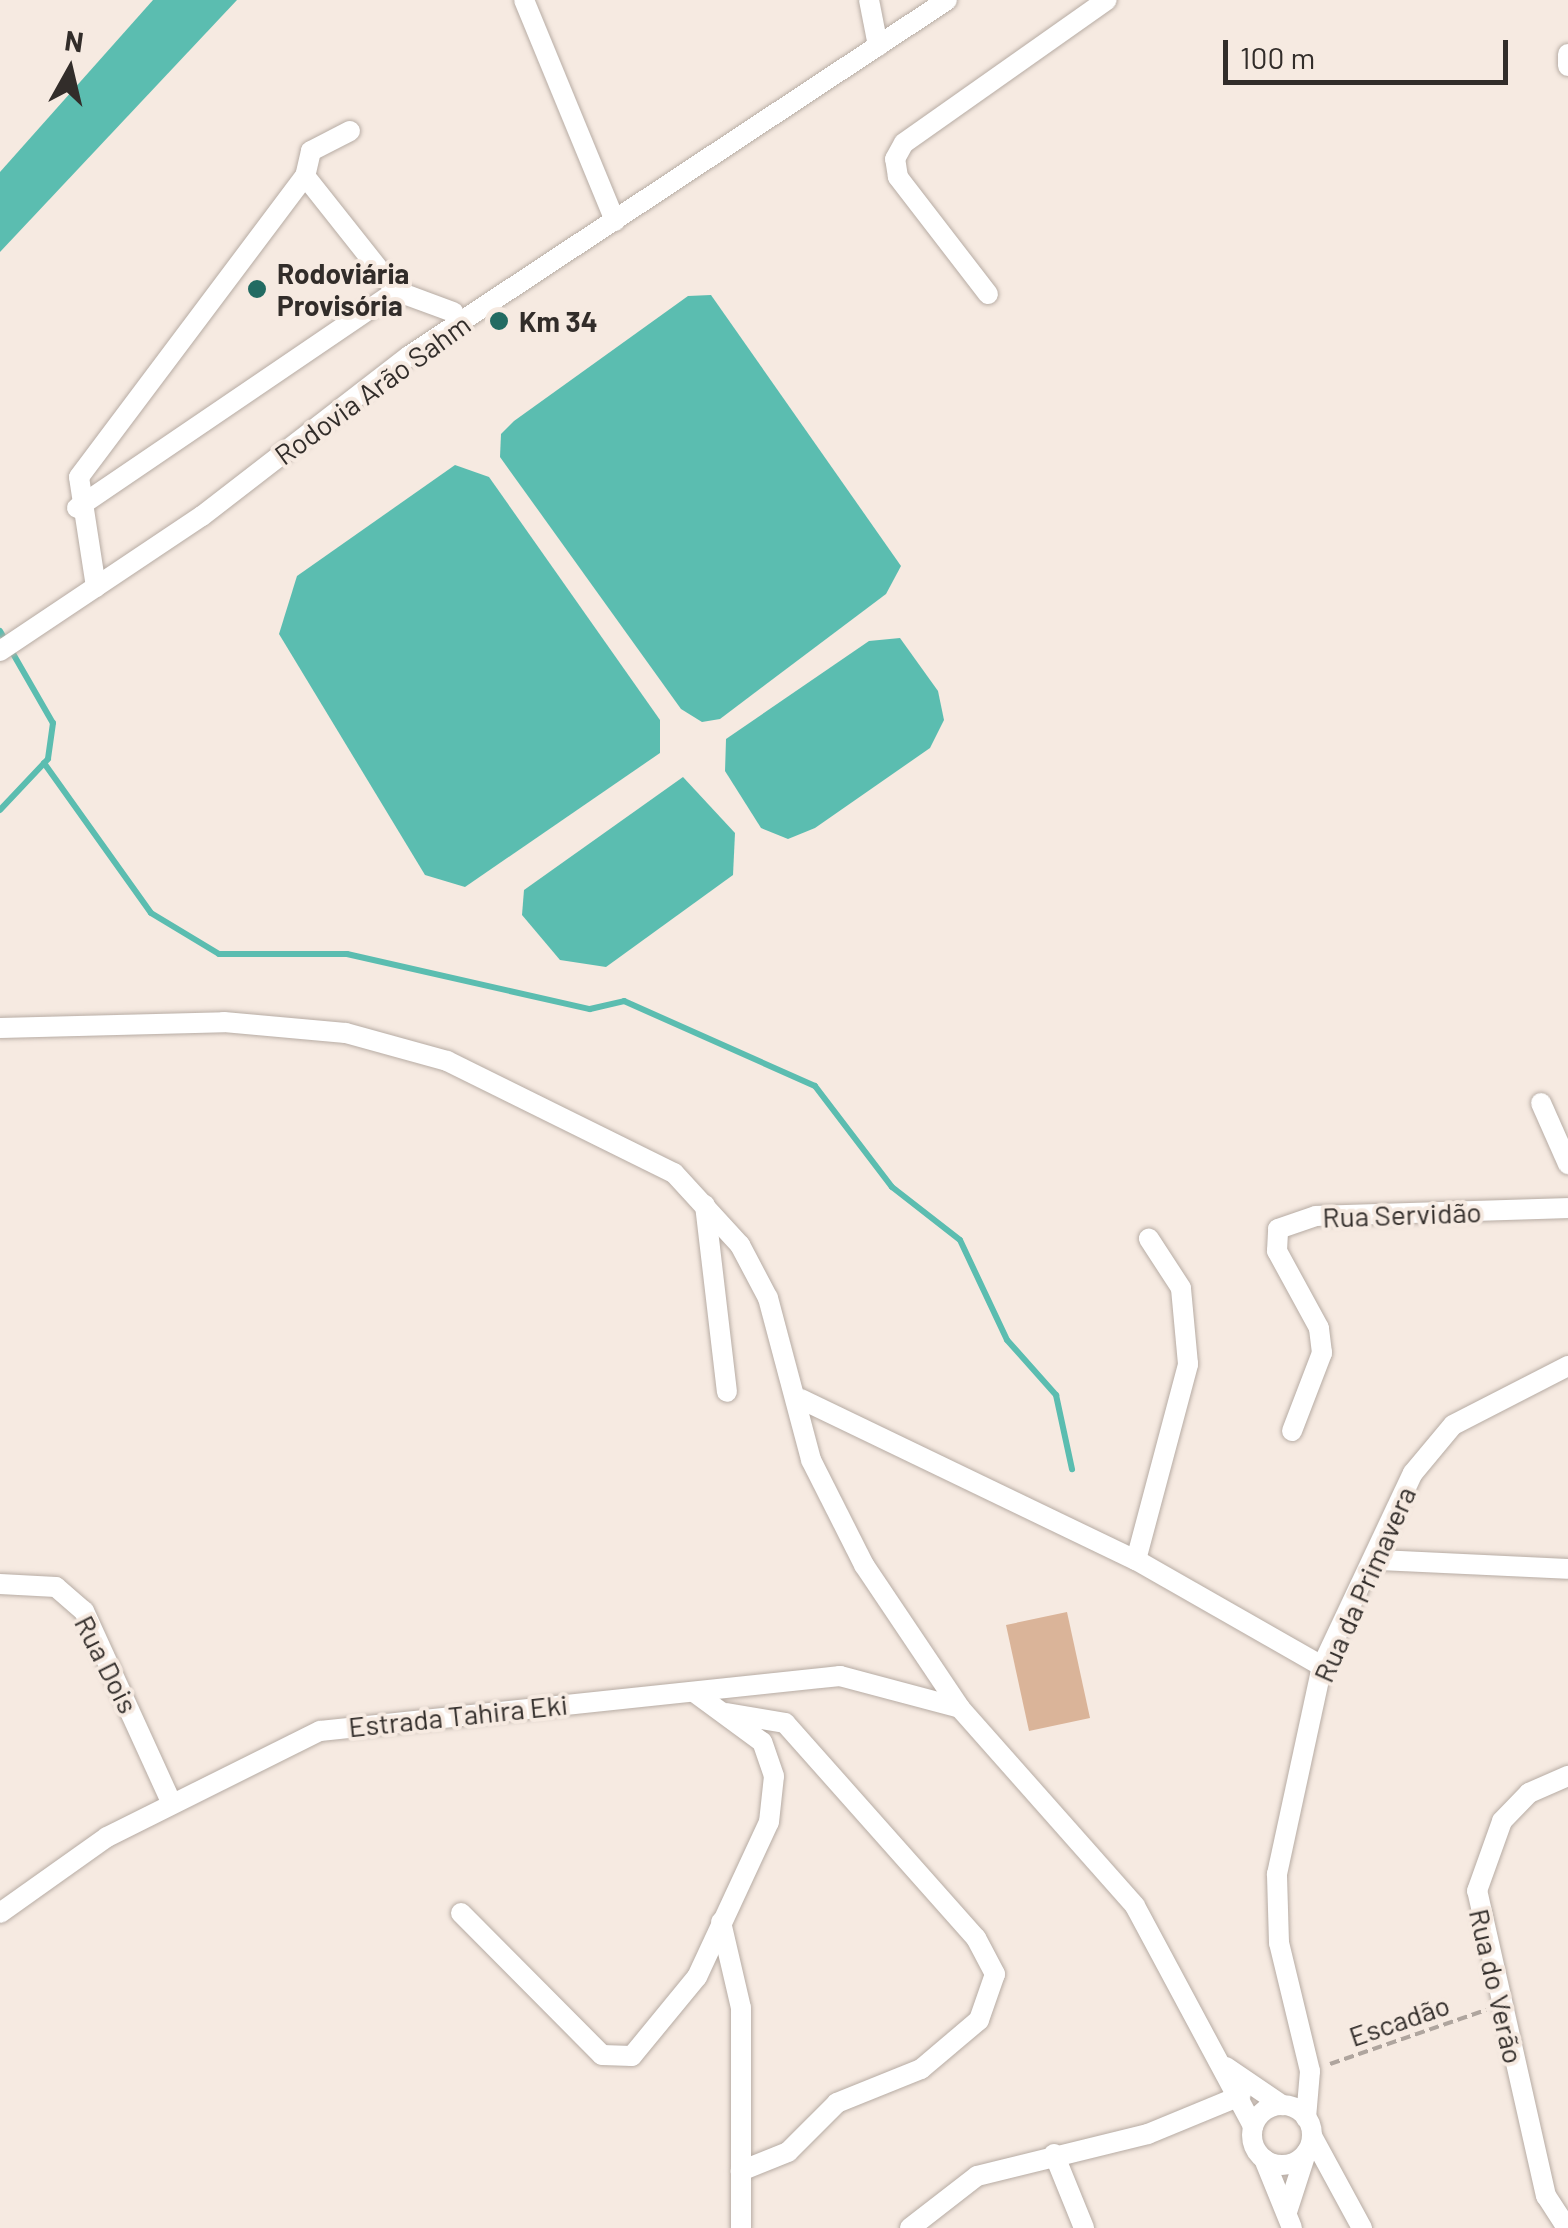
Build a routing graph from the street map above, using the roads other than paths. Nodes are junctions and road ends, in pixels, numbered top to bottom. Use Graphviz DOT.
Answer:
graph roads {
  1 [pos="524,0"];
  2 [pos="869,0"];
  3 [pos="947,0"];
  4 [pos="1107,0"];
  5 [pos="878,46"];
  6 [pos="1568,54"];
  7 [pos="1568,66"];
  8 [pos="350,131"];
  9 [pos="305,176"];
  10 [pos="615,221"];
  11 [pos="396,291"];
  12 [pos="988,294"];
  13 [pos="453,312"];
  14 [pos="77,508"];
  15 [pos="96,587"];
  16 [pos="0,652"];
  17 [pos="2,1027"];
  18 [pos="1540,1103"];
  19 [pos="1568,1164"];
  20 [pos="705,1201"];
  21 [pos="1568,1208"];
  22 [pos="1150,1239"];
  23 [pos="1568,1366"];
  24 [pos="727,1392"];
  25 [pos="801,1400"];
  26 [pos="1292,1431"];
  27 [pos="1136,1560"];
  28 [pos="1379,1560"];
  29 [pos="1568,1568"];
  30 [pos="0,1584"];
  31 [pos="1322,1666"];
  32 [pos="694,1692"];
  33 [pos="960,1708"];
  34 [pos="726,1712"];
  35 [pos="1568,1776"];
  36 [pos="171,1802"];
  37 [pos="0,1913"];
  38 [pos="461,1913"];
  39 [pos="721,1922"];
  40 [pos="1225,2066"];
  41 [pos="1240,2096"];
  42 [pos="1282,2105"];
  43 [pos="1254,2126"];
  44 [pos="1308,2136"];
  45 [pos="1054,2154"];
  46 [pos="1264,2159"];
  47 [pos="740,2171"];
  48 [pos="1289,2220"];
  49 [pos="742,2228"];
  50 [pos="910,2228"];
  51 [pos="1084,2228"];
  52 [pos="1362,2228"];
  53 [pos="1568,2228"];
  1 -- 10 [label="street"];
  2 -- 5 [label="street"];
  3 -- 5 [label="street, Rodovia Arão Sahm"];
  4 -- 12 [label="street"];
  5 -- 10 [label="street, Rodovia Arão Sahm"];
  6 -- 7 [label="street"];
  8 -- 9 [label="street"];
  9 -- 11 [label="street"];
  9 -- 14 [label="street"];
  10 -- 15 [label="street, Rodovia Arão Sahm"];
  11 -- 13 [label="street"];
  11 -- 14 [label="street"];
  14 -- 15 [label="street"];
  15 -- 16 [label="street, Rodovia Arão Sahm"];
  17 -- 20 [label="street"];
  18 -- 19 [label="street"];
  20 -- 24 [label="street"];
  20 -- 25 [label="street"];
  21 -- 26 [label="street, Rua Servidão"];
  22 -- 27 [label="street"];
  23 -- 28 [label="street, Rua da Primavera"];
  25 -- 27 [label="street"];
  25 -- 33 [label="street"];
  27 -- 31 [label="street"];
  28 -- 29 [label="street"];
  28 -- 31 [label="street, Rua da Primavera"];
  30 -- 36 [label="street, Rua Dois"];
  31 -- 44 [label="street, Rua da Primavera"];
  32 -- 33 [label="street, Estrada Tahira Eki"];
  32 -- 34 [label="street"];
  32 -- 36 [label="street, Estrada Tahira Eki"];
  33 -- 40 [label="street"];
  34 -- 39 [label="street"];
  34 -- 47 [label="street"];
  35 -- 53 [label="street, Rua do Verão"];
  36 -- 37 [label="street, Estrada Tahira Eki"];
  38 -- 39 [label="street"];
  39 -- 47 [label="street"];
  40 -- 41 [label="street"];
  40 -- 42 [label="street"];
  41 -- 43 [label="street"];
  41 -- 45 [label="street"];
  42 -- 43 [label="street"];
  42 -- 44 [label="street"];
  43 -- 46 [label="street"];
  44 -- 46 [label="street"];
  44 -- 48 [label="street, Rua da Primavera"];
  44 -- 52 [label="street"];
  45 -- 50 [label="street"];
  45 -- 51 [label="street"];
  46 -- 48 [label="street"];
  47 -- 49 [label="street"];
}
